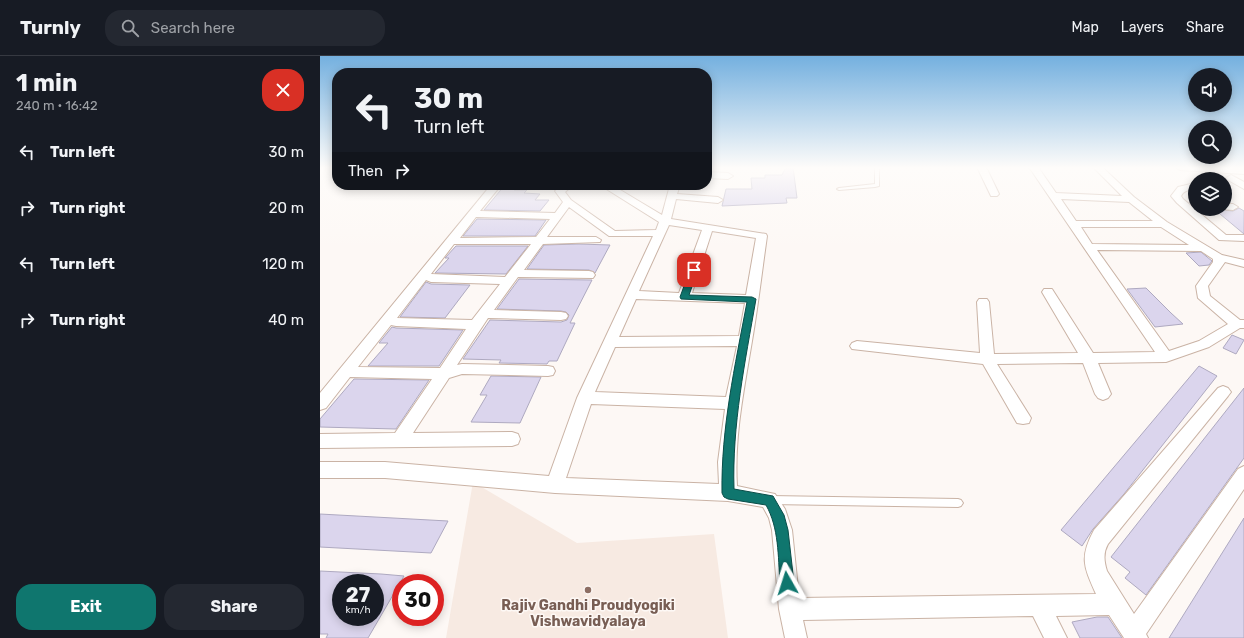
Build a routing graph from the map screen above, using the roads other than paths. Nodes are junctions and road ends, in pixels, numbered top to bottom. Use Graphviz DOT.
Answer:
graph roads {
  1 [pos="488,194"];
  2 [pos="562,194"];
  3 [pos="617,194"];
  4 [pos="673,194"];
  5 [pos="689,194"];
  6 [pos="1126,194"];
  7 [pos="1177,194"];
  8 [pos="1053,196"];
  9 [pos="1131,199"];
  10 [pos="718,200"];
  11 [pos="568,202"];
  12 [pos="1188,205"];
  13 [pos="472,214"];
  14 [pos="558,216"];
  15 [pos="1200,216"];
  16 [pos="1072,224"];
  17 [pos="1163,224"];
  18 [pos="662,227"];
  19 [pos="708,228"];
  20 [pos="1244,238"];
  21 [pos="540,240"];
  22 [pos="596,240"];
  23 [pos="452,241"];
  24 [pos="1088,247"];
  25 [pos="1204,248"];
  26 [pos="1218,257"];
  27 [pos="1244,264"];
  28 [pos="589,275"];
  29 [pos="512,277"];
  30 [pos="431,278"];
  31 [pos="1048,292"];
  32 [pos="631,295"];
  33 [pos="684,297"];
  34 [pos="752,299"];
  35 [pos="983,302"];
  36 [pos="561,316"];
  37 [pos="480,320"];
  38 [pos="396,322"];
  39 [pos="1241,324"];
  40 [pos="745,341"];
  41 [pos="610,342"];
  42 [pos="857,346"];
  43 [pos="1088,357"];
  44 [pos="1166,357"];
  45 [pos="987,359"];
  46 [pos="548,371"];
  47 [pos="346,372"];
  48 [pos="444,374"];
  49 [pos="1223,392"];
  50 [pos="1103,394"];
  51 [pos="584,398"];
  52 [pos="733,403"];
  53 [pos="320,404"];
  54 [pos="1023,418"];
  55 [pos="512,439"];
  56 [pos="400,440"];
  57 [pos="320,441"];
  58 [pos="320,470"];
  59 [pos="1244,474"];
  60 [pos="555,485"];
  61 [pos="728,493"];
  62 [pos="958,503"];
  63 [pos="776,515"];
  64 [pos="1115,604"];
  65 [pos="1039,606"];
  66 [pos="790,609"];
  67 [pos="1136,636"];
  68 [pos="796,638"];
  69 [pos="1056,638"];
  1 -- 13 [label="street"];
  2 -- 11 [label="street"];
  3 -- 18 [label="street"];
  4 -- 18 [label="street"];
  5 -- 10 [label="street"];
  6 -- 9 [label="street"];
  7 -- 12 [label="street"];
  8 -- 9 [label="street"];
  8 -- 16 [label="street"];
  9 -- 17 [label="street"];
  11 -- 14 [label="street"];
  11 -- 18 [label="street"];
  13 -- 14 [label="street"];
  13 -- 23 [label="street"];
  14 -- 21 [label="street"];
  15 -- 20 [label="street"];
  16 -- 17 [label="street"];
  16 -- 24 [label="street"];
  17 -- 25 [label="street"];
  18 -- 19 [label="street"];
  18 -- 32 [label="street"];
  19 -- 33 [label="street"];
  19 -- 34 [label="street"];
  21 -- 22 [label="street"];
  21 -- 23 [label="street"];
  21 -- 29 [label="street"];
  23 -- 47 [label="street"];
  24 -- 25 [label="street"];
  24 -- 44 [label="street"];
  25 -- 26 [label="street"];
  26 -- 27 [label="street"];
  26 -- 39 [label="street"];
  28 -- 29 [label="street"];
  29 -- 30 [label="street"];
  29 -- 37 [label="street"];
  31 -- 43 [label="street"];
  32 -- 33 [label="street"];
  32 -- 41 [label="street"];
  33 -- 34 [label="street"];
  34 -- 40 [label="street"];
  35 -- 45 [label="street"];
  36 -- 37 [label="street"];
  37 -- 38 [label="street"];
  37 -- 48 [label="street"];
  39 -- 44 [label="street"];
  40 -- 41 [label="street"];
  40 -- 52 [label="street"];
  41 -- 51 [label="street"];
  42 -- 45 [label="street"];
  43 -- 44 [label="street"];
  43 -- 45 [label="street"];
  43 -- 50 [label="street"];
  45 -- 54 [label="street"];
  46 -- 48 [label="street"];
  47 -- 48 [label="street"];
  47 -- 53 [label="street"];
  48 -- 56 [label="street"];
  49 -- 64 [label="street"];
  51 -- 52 [label="street"];
  51 -- 60 [label="street"];
  52 -- 61 [label="street"];
  55 -- 56 [label="street"];
  56 -- 57 [label="street"];
  58 -- 60 [label="street"];
  59 -- 67 [label="street"];
  60 -- 61 [label="street"];
  61 -- 63 [label="street"];
  62 -- 63 [label="lane"];
  63 -- 66 [label="street"];
  64 -- 65 [label="street"];
  64 -- 67 [label="street"];
  65 -- 66 [label="street"];
  65 -- 69 [label="street"];
  66 -- 68 [label="street"];
}
